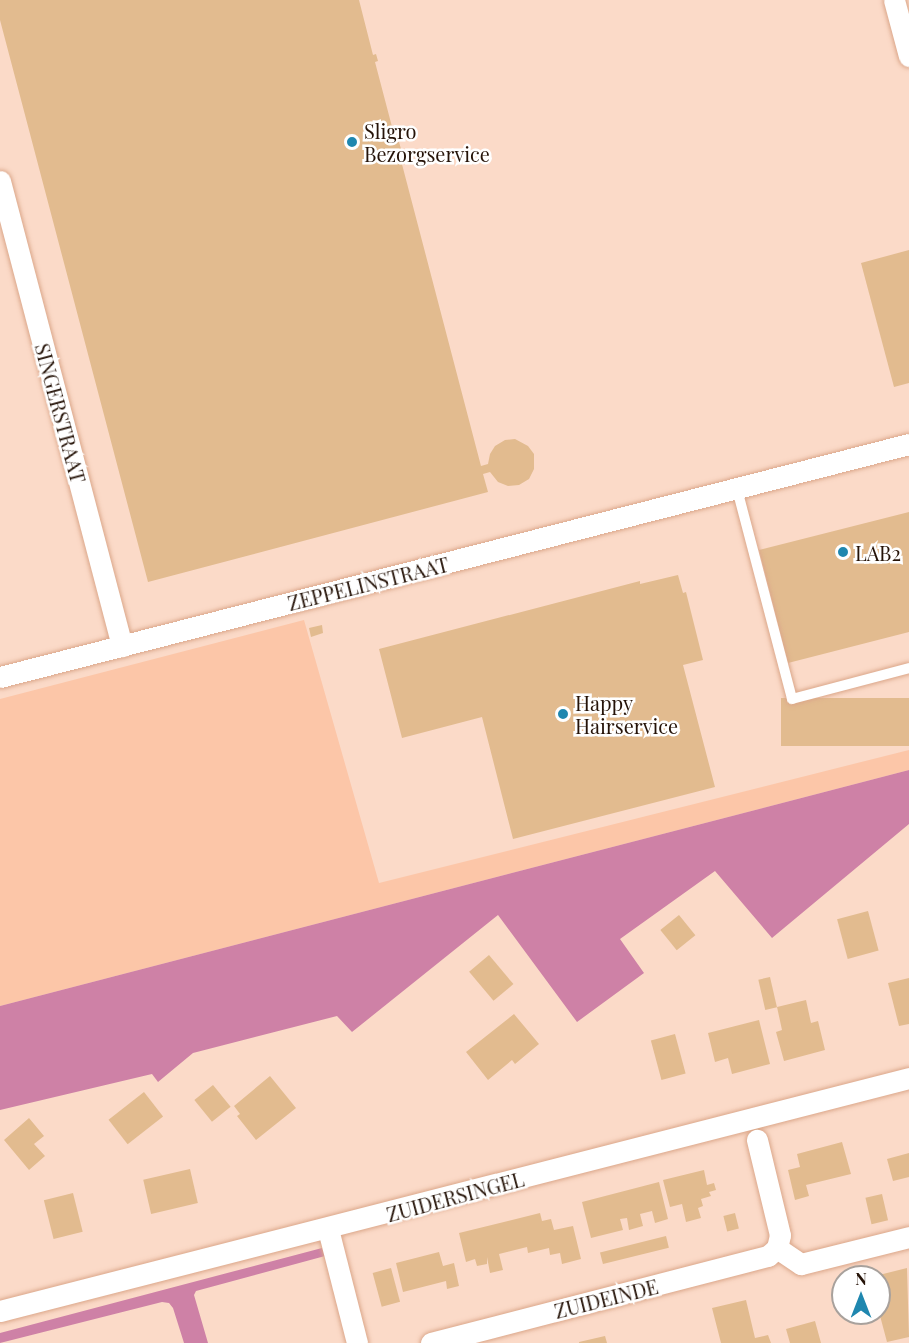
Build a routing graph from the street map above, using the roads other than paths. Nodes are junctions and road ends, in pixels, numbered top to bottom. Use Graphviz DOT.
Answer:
graph roads {
  1 [pos="894,0"];
  2 [pos="909,56"];
  3 [pos="0,181"];
  4 [pos="909,444"];
  5 [pos="736,489"];
  6 [pos="122,646"];
  7 [pos="909,668"];
  8 [pos="0,677"];
  9 [pos="909,1078"];
  10 [pos="757,1140"];
  11 [pos="328,1229"];
  12 [pos="909,1237"];
  13 [pos="777,1248"];
  14 [pos="0,1311"];
  15 [pos="357,1343"];
  16 [pos="431,1343"];
  1 -- 2 [label="street"];
  3 -- 6 [label="street, SINGERSTRAAT"];
  4 -- 5 [label="street, ZEPPELINSTRAAT"];
  5 -- 6 [label="street, ZEPPELINSTRAAT"];
  5 -- 7 [label="lane"];
  6 -- 8 [label="street, ZEPPELINSTRAAT"];
  9 -- 11 [label="street, ZUIDERSINGEL"];
  10 -- 13 [label="street"];
  11 -- 14 [label="street, ZUIDERSINGEL"];
  11 -- 15 [label="street"];
  12 -- 13 [label="street"];
  13 -- 16 [label="street, ZUIDEINDE"];
}
